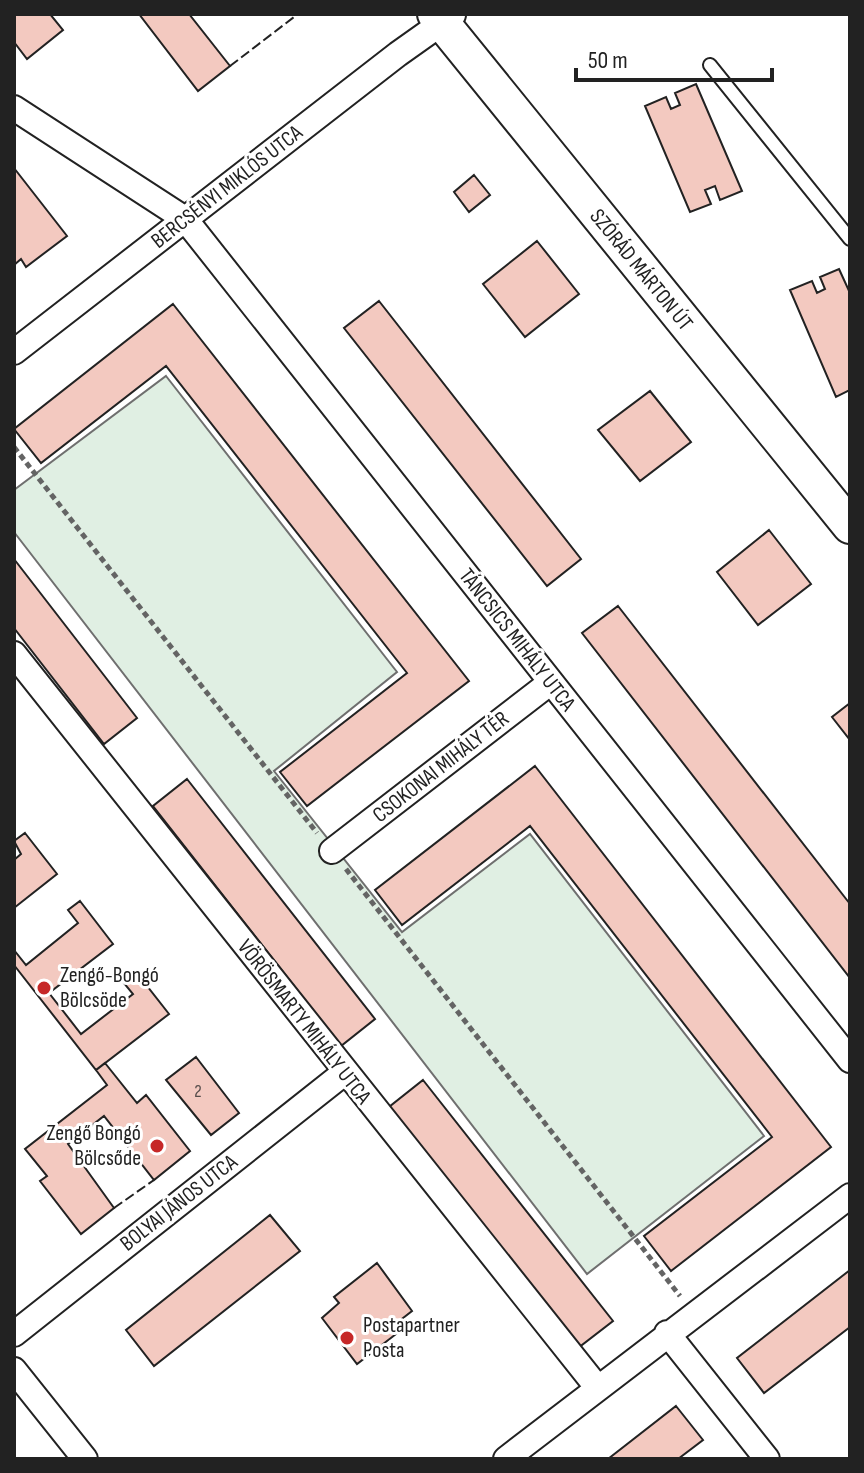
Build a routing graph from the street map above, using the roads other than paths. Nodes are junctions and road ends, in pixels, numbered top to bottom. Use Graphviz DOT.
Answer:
graph roads {
  1 [pos="444,17"];
  2 [pos="710,65"];
  3 [pos="16,112"];
  4 [pos="185,219"];
  5 [pos="850,239"];
  6 [pos="14,352"];
  7 [pos="850,526"];
  8 [pos="14,654"];
  9 [pos="551,682"];
  10 [pos="332,851"];
  11 [pos="850,1060"];
  12 [pos="344,1073"];
  13 [pos="850,1196"];
  14 [pos="667,1333"];
  15 [pos="14,1334"];
  16 [pos="14,1370"];
  17 [pos="597,1387"];
  18 [pos="85,1459"];
  19 [pos="506,1459"];
  20 [pos="767,1459"];
  1 -- 4 [label="street, BERCSÉNYI MIKLÓS UTCA"];
  1 -- 7 [label="street, SZÓRÁD MÁRTON ÚT"];
  2 -- 5 [label="lane"];
  3 -- 4 [label="street, TÁNCSICS MIHÁLY UTCA"];
  4 -- 6 [label="street, BERCSÉNYI MIKLÓS UTCA"];
  4 -- 9 [label="street, TÁNCSICS MIHÁLY UTCA"];
  8 -- 12 [label="street, VÖRÖSMARTY MIHÁLY UTCA"];
  9 -- 10 [label="street, CSOKONAI MIHÁLY TÉR"];
  9 -- 11 [label="street, TÁNCSICS MIHÁLY UTCA"];
  12 -- 15 [label="street, BOLYAI JÁNOS UTCA"];
  12 -- 17 [label="street, VÖRÖSMARTY MIHÁLY UTCA"];
  13 -- 14 [label="street"];
  14 -- 17 [label="street"];
  14 -- 20 [label="street"];
  16 -- 18 [label="street"];
  17 -- 19 [label="street"];
}
